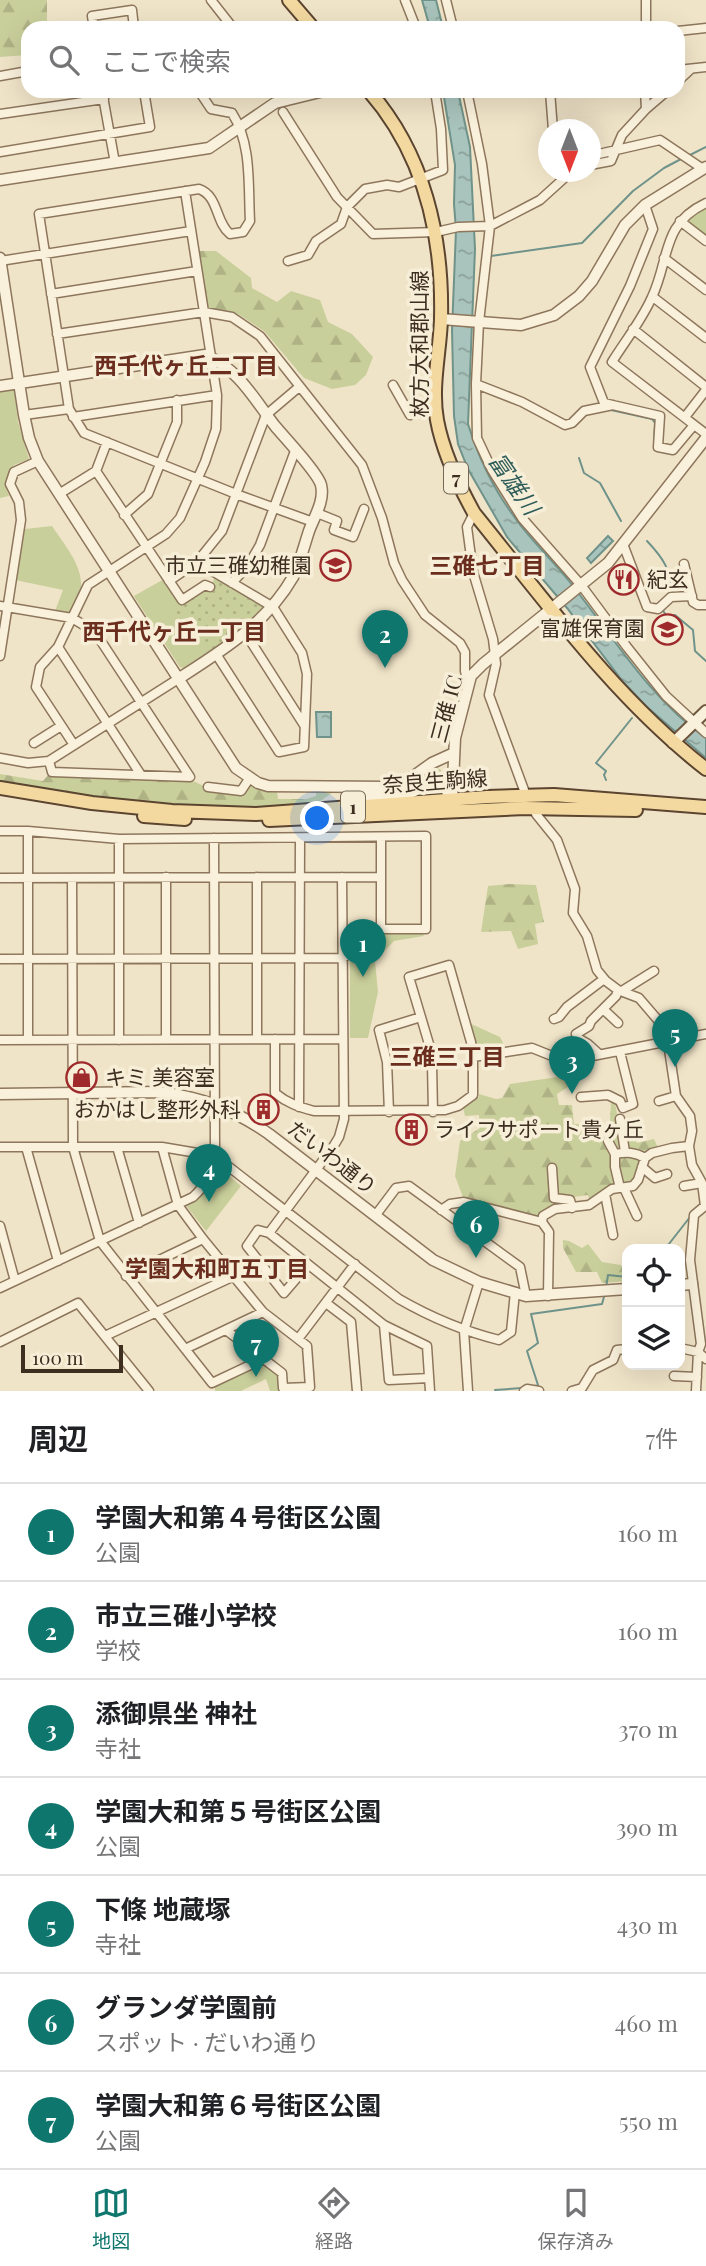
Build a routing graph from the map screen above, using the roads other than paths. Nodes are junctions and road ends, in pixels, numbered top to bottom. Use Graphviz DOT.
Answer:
graph roads {
  1 [pos="211,0"];
  2 [pos="289,0"];
  3 [pos="405,0"];
  4 [pos="446,0"];
  5 [pos="646,0"];
  6 [pos="93,21"];
  7 [pos="133,21"];
  8 [pos="228,21"];
  9 [pos="307,21"];
  10 [pos="413,21"];
  11 [pos="451,21"];
  12 [pos="646,21"];
  13 [pos="706,28"];
  14 [pos="685,30"];
  15 [pos="706,67"];
  16 [pos="685,69"];
  17 [pos="691,69"];
  18 [pos="21,72"];
  19 [pos="685,75"];
  20 [pos="0,76"];
  21 [pos="87,98"];
  22 [pos="104,98"];
  23 [pos="145,98"];
  24 [pos="204,98"];
  25 [pos="295,98"];
  26 [pos="374,98"];
  27 [pos="436,98"];
  28 [pos="468,98"];
  29 [pos="551,98"];
  30 [pos="645,98"];
  31 [pos="659,98"];
  32 [pos="646,109"];
  33 [pos="283,113"];
  34 [pos="0,114"];
  35 [pos="553,119"];
  36 [pos="240,126"];
  37 [pos="110,134"];
  38 [pos="615,151"];
  39 [pos="0,152"];
  40 [pos="601,154"];
  41 [pos="114,163"];
  42 [pos="601,163"];
  43 [pos="704,168"];
  44 [pos="420,178"];
  45 [pos="0,180"];
  46 [pos="560,182"];
  47 [pos="185,191"];
  48 [pos="706,203"];
  49 [pos="645,205"];
  50 [pos="347,207"];
  51 [pos="680,221"];
  52 [pos="487,226"];
  53 [pos="191,231"];
  54 [pos="436,232"];
  55 [pos="706,241"];
  56 [pos="45,254"];
  57 [pos="664,258"];
  58 [pos="0,260"];
  59 [pos="288,261"];
  60 [pos="197,271"];
  61 [pos="706,290"];
  62 [pos="51,294"];
  63 [pos="653,297"];
  64 [pos="204,312"];
  65 [pos="447,319"];
  66 [pos="475,322"];
  67 [pos="633,329"];
  68 [pos="57,334"];
  69 [pos="706,338"];
  70 [pos="211,357"];
  71 [pos="64,376"];
  72 [pos="19,383"];
  73 [pos="476,384"];
  74 [pos="393,385"];
  75 [pos="0,386"];
  76 [pos="299,387"];
  77 [pos="706,388"];
  78 [pos="216,394"];
  79 [pos="177,400"];
  80 [pos="435,402"];
  81 [pos="613,405"];
  82 [pos="71,413"];
  83 [pos="24,415"];
  84 [pos="267,415"];
  85 [pos="685,417"];
  86 [pos="694,425"];
  87 [pos="706,436"];
  88 [pos="107,442"];
  89 [pos="295,451"];
  90 [pos="38,461"];
  91 [pos="161,464"];
  92 [pos="96,471"];
  93 [pos="198,478"];
  94 [pos="59,494"];
  95 [pos="236,494"];
  96 [pos="274,508"];
  97 [pos="364,509"];
  98 [pos="474,513"];
  99 [pos="124,514"];
  100 [pos="315,517"];
  101 [pos="623,544"];
  102 [pos="147,547"];
  103 [pos="197,562"];
  104 [pos="684,564"];
  105 [pos="109,572"];
  106 [pos="169,581"];
  107 [pos="232,583"];
  108 [pos="580,586"];
  109 [pos="210,587"];
  110 [pos="692,596"];
  111 [pos="555,605"];
  112 [pos="706,605"];
  113 [pos="4,607"];
  114 [pos="273,607"];
  115 [pos="72,618"];
  116 [pos="246,634"];
  117 [pos="58,647"];
  118 [pos="216,654"];
  119 [pos="495,654"];
  120 [pos="0,656"];
  121 [pos="178,679"];
  122 [pos="468,685"];
  123 [pos="142,702"];
  124 [pos="706,711"];
  125 [pos="108,723"];
  126 [pos="692,724"];
  127 [pos="304,725"];
  128 [pos="61,726"];
  129 [pos="706,733"];
  130 [pos="676,740"];
  131 [pos="34,743"];
  132 [pos="74,746"];
  133 [pos="454,753"];
  134 [pos="0,758"];
  135 [pos="49,761"];
  136 [pos="432,763"];
  137 [pos="706,769"];
  138 [pos="141,775"];
  139 [pos="453,778"];
  140 [pos="249,779"];
  141 [pos="208,787"];
  142 [pos="0,788"];
  143 [pos="344,788"];
  144 [pos="524,790"];
  145 [pos="0,797"];
  146 [pos="452,805"];
  147 [pos="706,807"];
  148 [pos="537,814"];
  149 [pos="706,815"];
  150 [pos="0,831"];
  151 [pos="28,831"];
  152 [pos="214,838"];
  153 [pos="300,838"];
  154 [pos="381,838"];
  155 [pos="119,839"];
  156 [pos="119,877"];
  157 [pos="166,877"];
  158 [pos="214,877"];
  159 [pos="257,877"];
  160 [pos="299,877"];
  161 [pos="342,877"];
  162 [pos="381,877"];
  163 [pos="0,878"];
  164 [pos="28,878"];
  165 [pos="72,878"];
  166 [pos="381,929"];
  167 [pos="215,958"];
  168 [pos="257,958"];
  169 [pos="299,958"];
  170 [pos="343,958"];
  171 [pos="0,959"];
  172 [pos="28,959"];
  173 [pos="72,959"];
  174 [pos="119,959"];
  175 [pos="166,959"];
  176 [pos="654,971"];
  177 [pos="604,979"];
  178 [pos="620,990"];
  179 [pos="603,1009"];
  180 [pos="421,1017"];
  181 [pos="554,1019"];
  182 [pos="618,1023"];
  183 [pos="706,1034"];
  184 [pos="166,1039"];
  185 [pos="215,1039"];
  186 [pos="257,1039"];
  187 [pos="275,1039"];
  188 [pos="299,1039"];
  189 [pos="344,1039"];
  190 [pos="0,1040"];
  191 [pos="28,1040"];
  192 [pos="73,1040"];
  193 [pos="119,1040"];
  194 [pos="670,1042"];
  195 [pos="620,1052"];
  196 [pos="599,1054"];
  197 [pos="473,1057"];
  198 [pos="73,1093"];
  199 [pos="0,1094"];
  200 [pos="676,1096"];
  201 [pos="581,1097"];
  202 [pos="659,1101"];
  203 [pos="215,1103"];
  204 [pos="299,1107"];
  205 [pos="344,1111"];
  206 [pos="389,1112"];
  207 [pos="433,1112"];
  208 [pos="620,1119"];
  209 [pos="608,1141"];
  210 [pos="689,1146"];
  211 [pos="0,1147"];
  212 [pos="26,1147"];
  213 [pos="73,1147"];
  214 [pos="117,1147"];
  215 [pos="162,1147"];
  216 [pos="625,1152"];
  217 [pos="615,1154"];
  218 [pos="215,1156"];
  219 [pos="644,1163"];
  220 [pos="552,1168"];
  221 [pos="316,1170"];
  222 [pos="667,1174"];
  223 [pos="702,1183"];
  224 [pos="684,1186"];
  225 [pos="622,1188"];
  226 [pos="605,1194"];
  227 [pos="178,1205"];
  228 [pos="705,1206"];
  229 [pos="572,1208"];
  230 [pos="441,1210"];
  231 [pos="284,1211"];
  232 [pos="375,1216"];
  233 [pos="637,1216"];
  234 [pos="542,1222"];
  235 [pos="139,1223"];
  236 [pos="0,1226"];
  237 [pos="269,1233"];
  238 [pos="613,1236"];
  239 [pos="203,1239"];
  240 [pos="100,1241"];
  241 [pos="58,1261"];
  242 [pos="355,1264"];
  243 [pos="308,1265"];
  244 [pos="126,1276"];
  245 [pos="234,1276"];
  246 [pos="15,1281"];
  247 [pos="479,1282"];
  248 [pos="692,1284"];
  249 [pos="685,1285"];
  250 [pos="0,1288"];
  251 [pos="337,1288"];
  252 [pos="622,1289"];
  253 [pos="515,1292"];
  254 [pos="526,1296"];
  255 [pos="548,1296"];
  256 [pos="326,1303"];
  257 [pos="263,1312"];
  258 [pos="156,1313"];
  259 [pos="384,1325"];
  260 [pos="226,1330"];
  261 [pos="464,1331"];
  262 [pos="105,1336"];
  263 [pos="298,1339"];
  264 [pos="0,1342"];
  265 [pos="185,1349"];
  266 [pos="685,1349"];
  267 [pos="622,1350"];
  268 [pos="698,1352"];
  269 [pos="263,1359"];
  270 [pos="706,1359"];
  271 [pos="674,1376"];
  272 [pos="697,1377"];
  273 [pos="429,1378"];
  274 [pos="310,1389"];
  275 [pos="149,1391"];
  276 [pos="357,1391"];
  277 [pos="430,1391"];
  278 [pos="468,1391"];
  279 [pos="524,1391"];
  280 [pos="539,1391"];
  281 [pos="572,1391"];
  282 [pos="696,1391"];
  1 -- 8 [label="street"];
  2 -- 9 [label="main road"];
  3 -- 10 [label="street"];
  4 -- 11 [label="street"];
  5 -- 12 [label="street"];
  6 -- 7 [label="street"];
  13 -- 14 [label="street"];
  15 -- 17 [label="street"];
  16 -- 17 [label="street"];
  17 -- 19 [label="street"];
  18 -- 20 [label="street"];
  21 -- 34 [label="street"];
  22 -- 37 [label="street"];
  23 -- 37 [label="street"];
  24 -- 36 [label="street"];
  25 -- 36 [label="street"];
  26 -- 44 [label="main road, 枚方大和郡山線 / 7"];
  27 -- 44 [label="street"];
  28 -- 52 [label="street"];
  29 -- 35 [label="street"];
  30 -- 32 [label="street"];
  31 -- 32 [label="street"];
  32 -- 38 [label="street"];
  33 -- 50 [label="street"];
  36 -- 41 [label="street"];
  36 -- 47 [label="street"];
  37 -- 39 [label="street"];
  37 -- 41 [label="street"];
  38 -- 40 [label="street"];
  38 -- 42 [label="street"];
  38 -- 43 [label="street"];
  41 -- 45 [label="street"];
  43 -- 49 [label="street"];
  44 -- 50 [label="street"];
  44 -- 54 [label="main road, 枚方大和郡山線 / 7"];
  46 -- 52 [label="street"];
  47 -- 53 [label="street"];
  47 -- 56 [label="street"];
  48 -- 51 [label="street"];
  49 -- 66 [label="street"];
  49 -- 81 [label="street"];
  50 -- 54 [label="street"];
  50 -- 59 [label="street"];
  51 -- 55 [label="street"];
  51 -- 57 [label="street"];
  52 -- 54 [label="street"];
  52 -- 66 [label="street"];
  53 -- 56 [label="street"];
  53 -- 60 [label="street"];
  54 -- 65 [label="main road, 枚方大和郡山線 / 7"];
  56 -- 58 [label="street"];
  56 -- 62 [label="street"];
  57 -- 61 [label="street"];
  57 -- 63 [label="street"];
  58 -- 72 [label="street"];
  60 -- 62 [label="street"];
  60 -- 64 [label="street"];
  62 -- 68 [label="street"];
  63 -- 67 [label="street"];
  63 -- 69 [label="street"];
  64 -- 68 [label="street"];
  64 -- 70 [label="street"];
  64 -- 76 [label="street"];
  65 -- 66 [label="street"];
  65 -- 80 [label="main road, 枚方大和郡山線 / 7"];
  66 -- 73 [label="street"];
  67 -- 77 [label="street"];
  67 -- 85 [label="street"];
  68 -- 71 [label="street"];
  70 -- 71 [label="street"];
  70 -- 78 [label="street"];
  70 -- 84 [label="street"];
  71 -- 72 [label="street"];
  71 -- 82 [label="street"];
  72 -- 75 [label="street"];
  72 -- 83 [label="street"];
  73 -- 81 [label="street"];
  73 -- 108 [label="street"];
  74 -- 80 [label="street"];
  76 -- 84 [label="street"];
  76 -- 122 [label="street"];
  77 -- 85 [label="street"];
  78 -- 79 [label="street"];
  78 -- 93 [label="street"];
  79 -- 82 [label="street"];
  79 -- 91 [label="street"];
  80 -- 98 [label="main road, 枚方大和郡山線 / 7"];
  81 -- 86 [label="street"];
  82 -- 83 [label="street"];
  82 -- 88 [label="street"];
  83 -- 90 [label="street"];
  84 -- 89 [label="street"];
  84 -- 95 [label="street"];
  85 -- 86 [label="street"];
  86 -- 87 [label="street"];
  87 -- 101 [label="street, 三碓 IC"];
  88 -- 91 [label="street"];
  88 -- 92 [label="street"];
  89 -- 96 [label="street"];
  89 -- 100 [label="street"];
  90 -- 94 [label="street"];
  90 -- 113 [label="street"];
  91 -- 93 [label="street"];
  91 -- 99 [label="street"];
  92 -- 94 [label="street"];
  92 -- 99 [label="street"];
  93 -- 95 [label="street"];
  93 -- 102 [label="street"];
  94 -- 105 [label="street"];
  95 -- 96 [label="street"];
  95 -- 103 [label="street"];
  96 -- 100 [label="street"];
  96 -- 107 [label="street"];
  97 -- 100 [label="street"];
  98 -- 111 [label="main road, 枚方大和郡山線 / 7"];
  98 -- 119 [label="street"];
  99 -- 102 [label="street"];
  100 -- 114 [label="street"];
  101 -- 108 [label="street, 三碓 IC"];
  101 -- 110 [label="street"];
  102 -- 105 [label="street"];
  102 -- 106 [label="street"];
  103 -- 106 [label="street"];
  103 -- 107 [label="street"];
  104 -- 110 [label="street"];
  105 -- 115 [label="street"];
  105 -- 121 [label="street"];
  106 -- 109 [label="street"];
  107 -- 114 [label="street"];
  108 -- 111 [label="street, 三碓 IC"];
  108 -- 126 [label="street"];
  110 -- 112 [label="street"];
  111 -- 119 [label="street, 三碓 IC"];
  111 -- 130 [label="main road, 枚方大和郡山線 / 7"];
  113 -- 115 [label="street"];
  113 -- 120 [label="street"];
  114 -- 116 [label="street"];
  114 -- 127 [label="street"];
  115 -- 117 [label="street"];
  115 -- 123 [label="street"];
  116 -- 118 [label="street"];
  116 -- 127 [label="street"];
  117 -- 125 [label="street"];
  117 -- 128 [label="street"];
  118 -- 121 [label="street"];
  118 -- 127 [label="street"];
  119 -- 122 [label="street, 三碓 IC"];
  119 -- 144 [label="street"];
  121 -- 123 [label="street"];
  121 -- 140 [label="street"];
  122 -- 133 [label="street, 三碓 IC"];
  123 -- 125 [label="street"];
  123 -- 138 [label="street"];
  124 -- 126 [label="main road"];
  125 -- 132 [label="street"];
  125 -- 138 [label="street"];
  126 -- 129 [label="street"];
  126 -- 130 [label="main road"];
  128 -- 131 [label="street"];
  128 -- 132 [label="street"];
  130 -- 137 [label="main road, 枚方大和郡山線 / 7"];
  132 -- 135 [label="street"];
  133 -- 136 [label="street"];
  133 -- 139 [label="street, 三碓 IC"];
  134 -- 135 [label="street"];
  135 -- 138 [label="street"];
  136 -- 139 [label="street"];
  136 -- 143 [label="street"];
  139 -- 146 [label="street, 三碓 IC"];
  140 -- 141 [label="street"];
  140 -- 143 [label="street"];
  142 -- 146 [label="main road, 奈良生駒線 / 1"];
  143 -- 146 [label="street"];
  145 -- 146 [label="main road, 奈良生駒線 / 1"];
  146 -- 147 [label="main road, 奈良生駒線 / 1"];
  146 -- 149 [label="main road, 奈良生駒線 / 1"];
  148 -- 177 [label="street"];
  150 -- 151 [label="street"];
  151 -- 155 [label="street"];
  151 -- 164 [label="street"];
  152 -- 153 [label="street"];
  152 -- 155 [label="street"];
  152 -- 158 [label="street"];
  153 -- 154 [label="street"];
  153 -- 160 [label="street"];
  154 -- 162 [label="street"];
  154 -- 166 [label="street"];
  155 -- 156 [label="street"];
  156 -- 157 [label="street"];
  156 -- 165 [label="street"];
  156 -- 174 [label="street"];
  157 -- 158 [label="street"];
  157 -- 175 [label="street"];
  158 -- 159 [label="street"];
  158 -- 167 [label="street"];
  159 -- 160 [label="street"];
  159 -- 168 [label="street"];
  160 -- 161 [label="street"];
  160 -- 169 [label="street"];
  161 -- 162 [label="street"];
  161 -- 170 [label="street"];
  162 -- 166 [label="street"];
  163 -- 164 [label="street"];
  164 -- 165 [label="street"];
  164 -- 172 [label="street"];
  165 -- 173 [label="street"];
  166 -- 170 [label="street"];
  167 -- 168 [label="street"];
  167 -- 175 [label="street"];
  167 -- 185 [label="street"];
  168 -- 169 [label="street"];
  168 -- 186 [label="street"];
  169 -- 170 [label="street"];
  169 -- 188 [label="street"];
  170 -- 189 [label="street"];
  171 -- 172 [label="street"];
  172 -- 173 [label="street"];
  172 -- 191 [label="street"];
  173 -- 174 [label="street"];
  173 -- 192 [label="street"];
  174 -- 175 [label="street"];
  174 -- 193 [label="street"];
  175 -- 184 [label="street"];
  176 -- 178 [label="street"];
  177 -- 178 [label="street"];
  177 -- 181 [label="street"];
  178 -- 179 [label="street"];
  178 -- 194 [label="street"];
  179 -- 182 [label="street"];
  179 -- 196 [label="street"];
  180 -- 197 [label="street"];
  180 -- 206 [label="street"];
  180 -- 207 [label="street"];
  183 -- 194 [label="street"];
  184 -- 185 [label="street"];
  184 -- 193 [label="street"];
  185 -- 186 [label="street"];
  185 -- 203 [label="street"];
  186 -- 187 [label="street"];
  187 -- 188 [label="street"];
  187 -- 204 [label="street"];
  188 -- 189 [label="street"];
  188 -- 204 [label="street"];
  189 -- 205 [label="street"];
  190 -- 191 [label="street"];
  191 -- 192 [label="street"];
  192 -- 193 [label="street"];
  192 -- 198 [label="street"];
  194 -- 195 [label="street"];
  194 -- 200 [label="street"];
  195 -- 196 [label="street"];
  195 -- 201 [label="street"];
  196 -- 197 [label="street"];
  197 -- 207 [label="street"];
  198 -- 199 [label="street, だいわ通り"];
  198 -- 203 [label="street, だいわ通り"];
  198 -- 213 [label="street"];
  200 -- 202 [label="street"];
  200 -- 210 [label="street"];
  203 -- 218 [label="street"];
  203 -- 221 [label="street, だいわ通り"];
  204 -- 205 [label="street"];
  205 -- 206 [label="street"];
  205 -- 221 [label="street"];
  206 -- 207 [label="street"];
  208 -- 216 [label="street"];
  209 -- 217 [label="street"];
  210 -- 219 [label="street"];
  210 -- 223 [label="street"];
  211 -- 212 [label="street"];
  212 -- 213 [label="street"];
  212 -- 241 [label="street"];
  213 -- 214 [label="street"];
  213 -- 240 [label="street"];
  214 -- 215 [label="street"];
  214 -- 235 [label="street"];
  215 -- 218 [label="street"];
  215 -- 227 [label="street"];
  216 -- 217 [label="street"];
  216 -- 219 [label="street"];
  217 -- 225 [label="street"];
  218 -- 227 [label="street"];
  218 -- 231 [label="street"];
  219 -- 222 [label="street"];
  219 -- 225 [label="street"];
  220 -- 229 [label="street"];
  221 -- 231 [label="street"];
  221 -- 232 [label="street, だいわ通り"];
  223 -- 224 [label="street"];
  223 -- 228 [label="street"];
  225 -- 226 [label="street"];
  225 -- 233 [label="street"];
  226 -- 229 [label="street"];
  226 -- 238 [label="street"];
  227 -- 235 [label="street"];
  227 -- 239 [label="street"];
  228 -- 248 [label="street"];
  229 -- 234 [label="street"];
  230 -- 232 [label="street"];
  230 -- 234 [label="street"];
  230 -- 254 [label="street"];
  231 -- 237 [label="street"];
  231 -- 242 [label="street"];
  232 -- 247 [label="street, だいわ通り"];
  234 -- 255 [label="street"];
  235 -- 240 [label="street"];
  236 -- 246 [label="street"];
  237 -- 243 [label="street"];
  237 -- 243 [label="street"];
  239 -- 244 [label="street"];
  239 -- 245 [label="street"];
  240 -- 241 [label="street"];
  240 -- 244 [label="street"];
  241 -- 246 [label="street"];
  242 -- 251 [label="street"];
  242 -- 261 [label="street"];
  243 -- 251 [label="street"];
  244 -- 258 [label="street"];
  245 -- 257 [label="street"];
  245 -- 258 [label="street"];
  246 -- 250 [label="street"];
  247 -- 253 [label="street, だいわ通り"];
  247 -- 261 [label="street"];
  248 -- 249 [label="street"];
  248 -- 268 [label="street"];
  251 -- 256 [label="street"];
  251 -- 259 [label="street"];
  252 -- 255 [label="street, だいわ通り"];
  253 -- 254 [label="street, だいわ通り"];
  253 -- 261 [label="street"];
  254 -- 255 [label="street, だいわ通り"];
  256 -- 263 [label="street"];
  256 -- 276 [label="street"];
  257 -- 260 [label="street"];
  257 -- 263 [label="street"];
  258 -- 262 [label="street"];
  258 -- 265 [label="street"];
  259 -- 273 [label="street"];
  259 -- 273 [label="street"];
  260 -- 265 [label="street"];
  260 -- 269 [label="street"];
  261 -- 278 [label="street"];
  262 -- 264 [label="street"];
  262 -- 275 [label="street"];
  263 -- 274 [label="street"];
  265 -- 269 [label="street"];
  266 -- 268 [label="street"];
  267 -- 281 [label="street"];
  268 -- 270 [label="street"];
  268 -- 272 [label="street"];
  269 -- 274 [label="street"];
  271 -- 272 [label="street"];
  272 -- 282 [label="street"];
  273 -- 277 [label="street"];
  279 -- 280 [label="street"];
}
